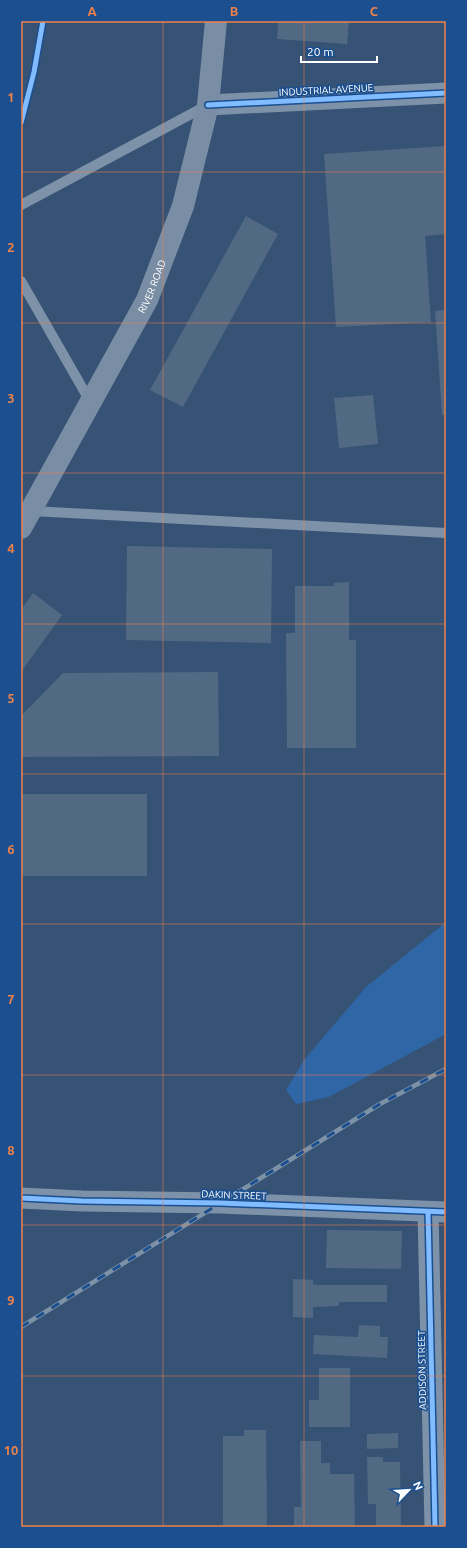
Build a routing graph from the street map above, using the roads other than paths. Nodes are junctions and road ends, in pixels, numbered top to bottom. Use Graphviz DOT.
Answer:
graph roads {
  1 [pos="216,21"];
  2 [pos="446,93"];
  3 [pos="208,105"];
  4 [pos="21,206"];
  5 [pos="21,281"];
  6 [pos="91,403"];
  7 [pos="26,519"];
  8 [pos="446,533"];
  9 [pos="21,1198"];
  10 [pos="437,1212"];
  11 [pos="434,1527"];
  1 -- 3 [label="main road, RIVER ROAD"];
  2 -- 3 [label="street, INDUSTRIAL AVENUE"];
  3 -- 4 [label="lane"];
  3 -- 6 [label="main road, RIVER ROAD"];
  5 -- 6 [label="lane"];
  6 -- 7 [label="main road, RIVER ROAD"];
  7 -- 8 [label="lane"];
  9 -- 10 [label="street, DAKIN STREET"];
  10 -- 11 [label="street, ADDISON STREET"];
}
